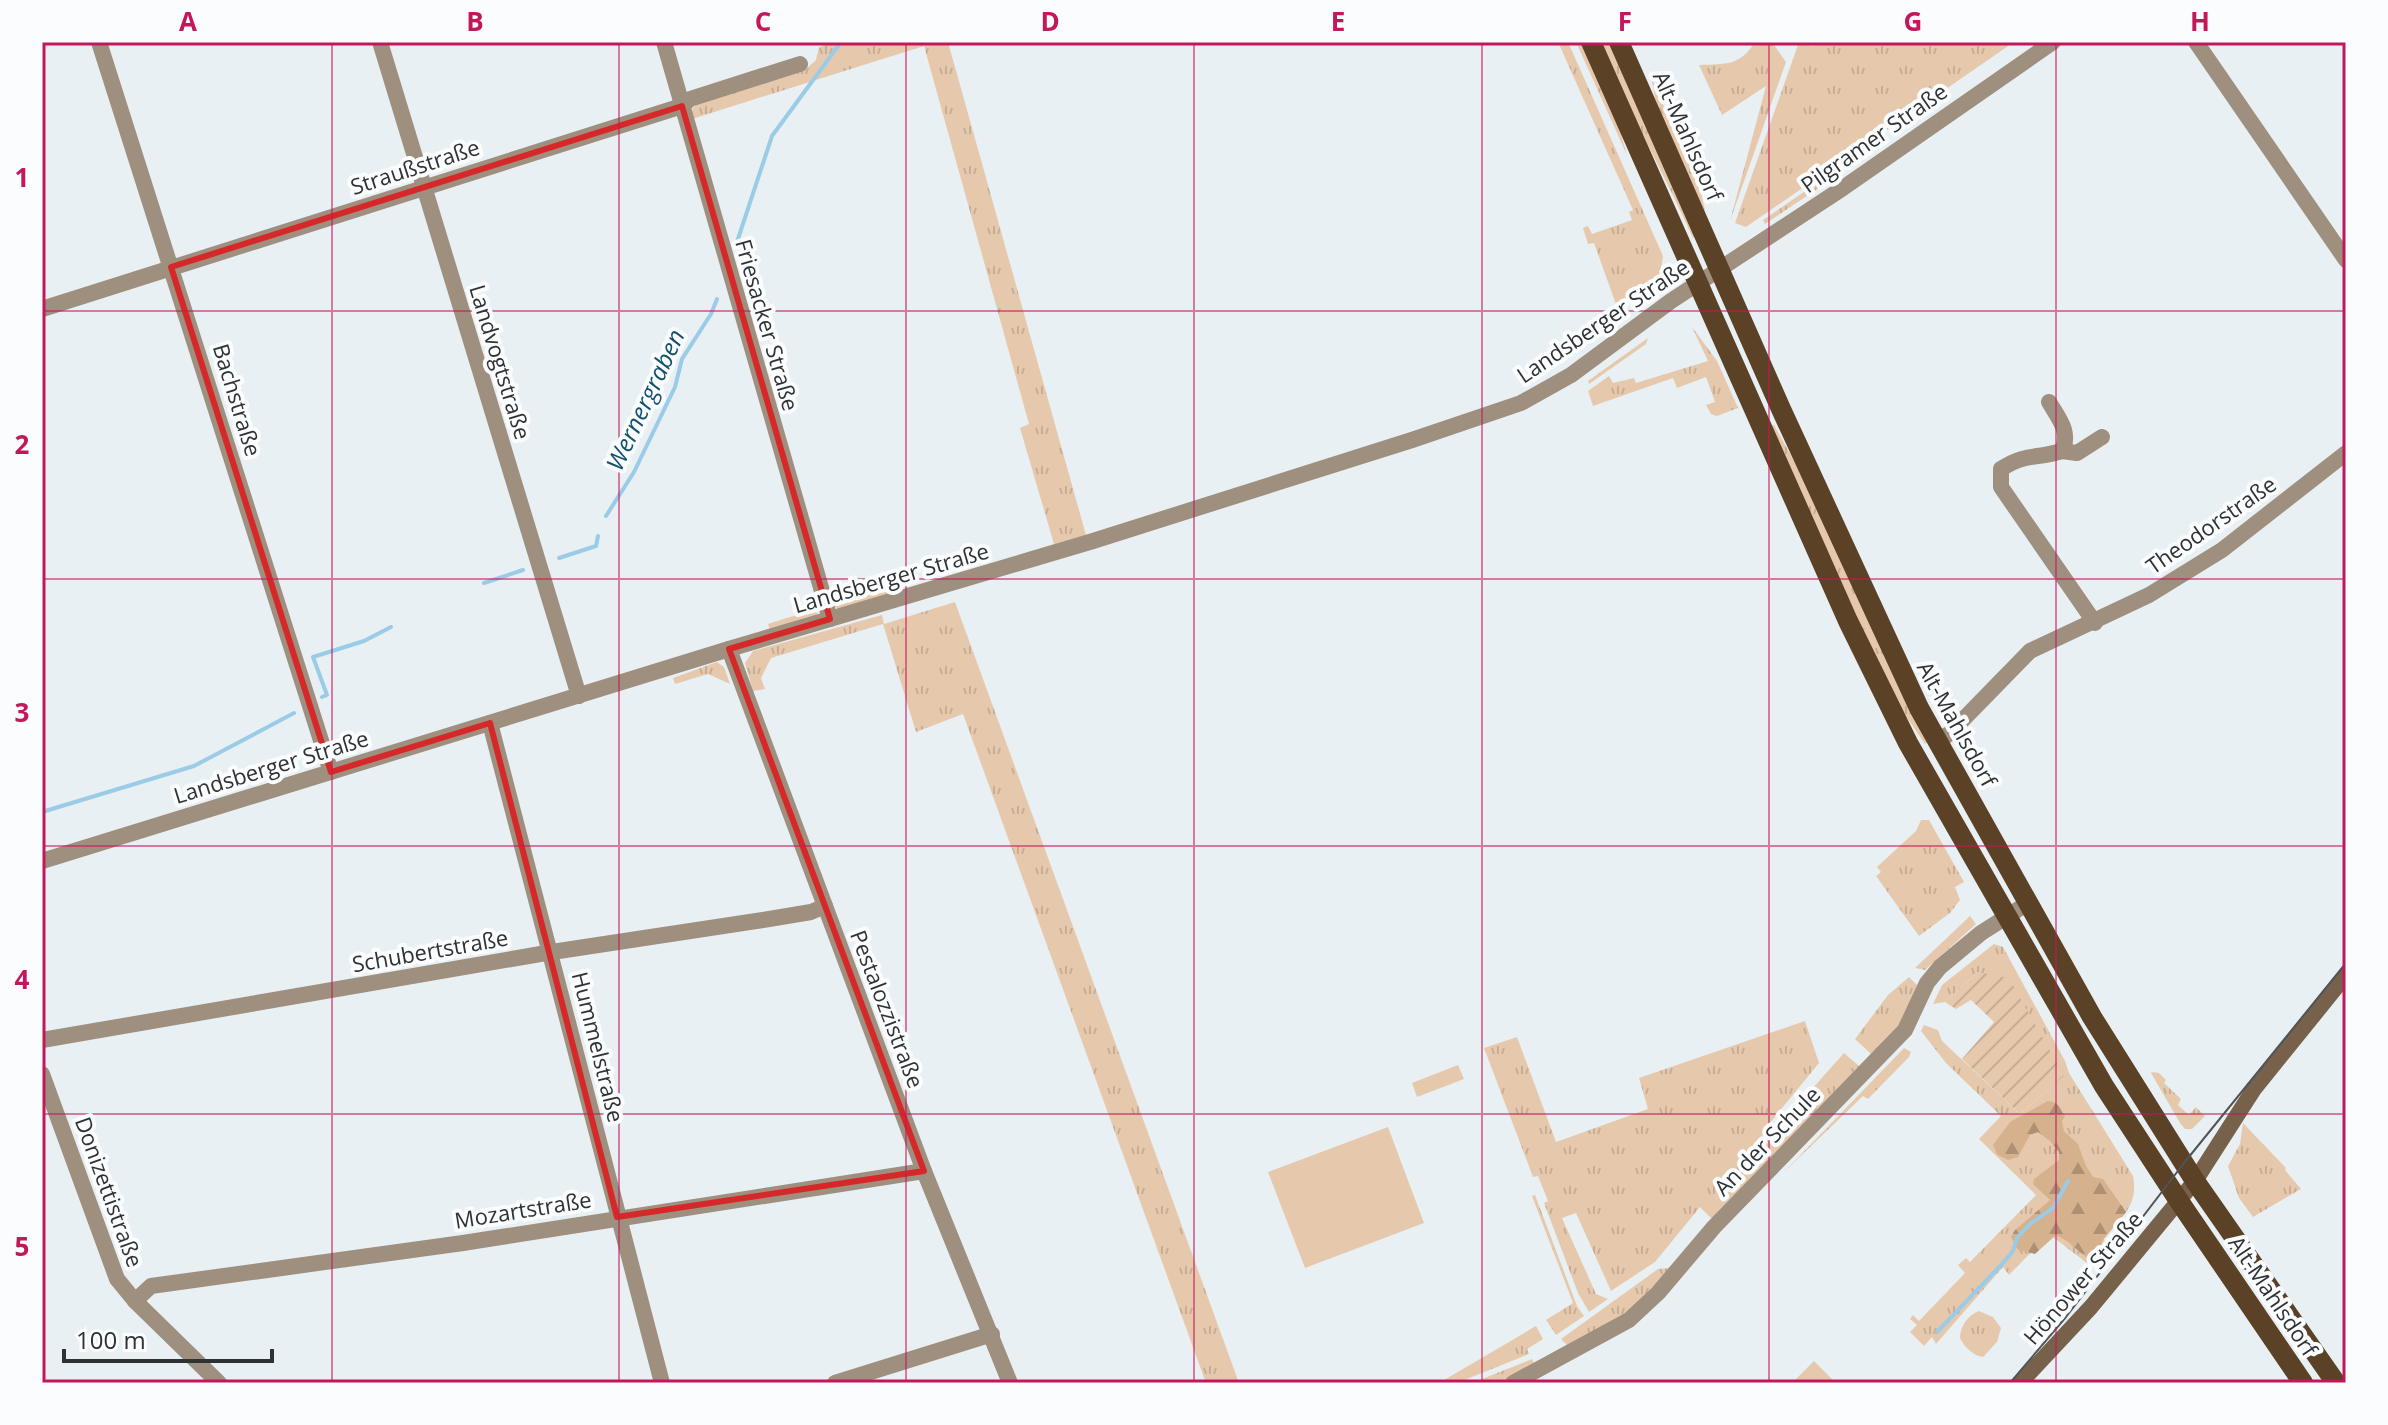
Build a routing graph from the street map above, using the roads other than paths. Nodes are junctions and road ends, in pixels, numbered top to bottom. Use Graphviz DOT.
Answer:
graph roads {
  1 [pos="99,42"];
  2 [pos="380,42"];
  3 [pos="664,42"];
  4 [pos="1591,42"];
  5 [pos="1619,42"];
  6 [pos="2053,42"];
  7 [pos="2196,42"];
  8 [pos="800,64"];
  9 [pos="682,106"];
  10 [pos="424,187"];
  11 [pos="2346,260"];
  12 [pos="171,267"];
  13 [pos="1720,270"];
  14 [pos="1699,283"];
  15 [pos="42,309"];
  16 [pos="2049,402"];
  17 [pos="2102,437"];
  18 [pos="2062,451"];
  19 [pos="2346,453"];
  20 [pos="830,619"];
  21 [pos="2095,623"];
  22 [pos="729,649"];
  23 [pos="579,696"];
  24 [pos="490,723"];
  25 [pos="1937,741"];
  26 [pos="331,772"];
  27 [pos="42,861"];
  28 [pos="2028,903"];
  29 [pos="825,906"];
  30 [pos="2008,916"];
  31 [pos="552,952"];
  32 [pos="2346,975"];
  33 [pos="42,1040"];
  34 [pos="42,1074"];
  35 [pos="924,1171"];
  36 [pos="2195,1181"];
  37 [pos="2179,1201"];
  38 [pos="617,1217"];
  39 [pos="135,1301"];
  40 [pos="992,1334"];
  41 [pos="219,1383"];
  42 [pos="662,1383"];
  43 [pos="835,1383"];
  44 [pos="1010,1383"];
  45 [pos="1513,1383"];
  46 [pos="2020,1383"];
  47 [pos="2303,1383"];
  48 [pos="2336,1383"];
  1 -- 12 [label="street, Bachstraße"];
  2 -- 10 [label="street, Landvogtstraße"];
  3 -- 9 [label="street, Friesacker Straße"];
  4 -- 14 [label="main road, Alt-Mahlsdorf"];
  5 -- 13 [label="main road, Alt-Mahlsdorf"];
  6 -- 13 [label="street, Pilgramer Straße"];
  7 -- 11 [label="street"];
  8 -- 9 [label="street, Straußstraße"];
  9 -- 10 [label="street, Straußstraße"];
  9 -- 20 [label="street, Friesacker Straße"];
  10 -- 12 [label="street, Straußstraße"];
  10 -- 23 [label="street, Landvogtstraße"];
  12 -- 15 [label="street, Straußstraße"];
  12 -- 26 [label="street, Bachstraße"];
  13 -- 14 [label="street, Landsberger Straße"];
  13 -- 25 [label="main road, Alt-Mahlsdorf"];
  14 -- 20 [label="street, Landsberger Straße"];
  14 -- 30 [label="main road, Alt-Mahlsdorf"];
  16 -- 18 [label="street"];
  17 -- 18 [label="street"];
  18 -- 21 [label="street"];
  19 -- 21 [label="street, Theodorstraße"];
  20 -- 22 [label="street, Landsberger Straße"];
  21 -- 25 [label="street, Theodorstraße"];
  22 -- 23 [label="street, Landsberger Straße"];
  22 -- 29 [label="street, Pestalozzistraße"];
  23 -- 24 [label="street, Landsberger Straße"];
  24 -- 26 [label="street, Landsberger Straße"];
  24 -- 31 [label="street, Hummelstraße"];
  25 -- 28 [label="main road, Alt-Mahlsdorf"];
  26 -- 27 [label="street, Landsberger Straße"];
  28 -- 30 [label="street, An der Schule"];
  28 -- 36 [label="main road, Alt-Mahlsdorf"];
  29 -- 31 [label="street, Schubertstraße"];
  29 -- 35 [label="street, Pestalozzistraße"];
  30 -- 37 [label="main road, Alt-Mahlsdorf"];
  30 -- 45 [label="street, An der Schule"];
  31 -- 33 [label="street, Schubertstraße"];
  31 -- 38 [label="street, Hummelstraße"];
  32 -- 36 [label="main road, Hönower Straße"];
  34 -- 39 [label="street, Donizettistraße"];
  35 -- 38 [label="street, Mozartstraße"];
  35 -- 40 [label="street, Pestalozzistraße"];
  36 -- 37 [label="main road, Hönower Straße"];
  36 -- 48 [label="main road, Alt-Mahlsdorf"];
  37 -- 46 [label="main road, Hönower Straße"];
  37 -- 47 [label="main road, Alt-Mahlsdorf"];
  38 -- 39 [label="street, Mozartstraße"];
  38 -- 42 [label="street, Hummelstraße"];
  39 -- 41 [label="street, Donizettistraße"];
  40 -- 43 [label="street"];
  40 -- 44 [label="street, Pestalozzistraße"];
}
